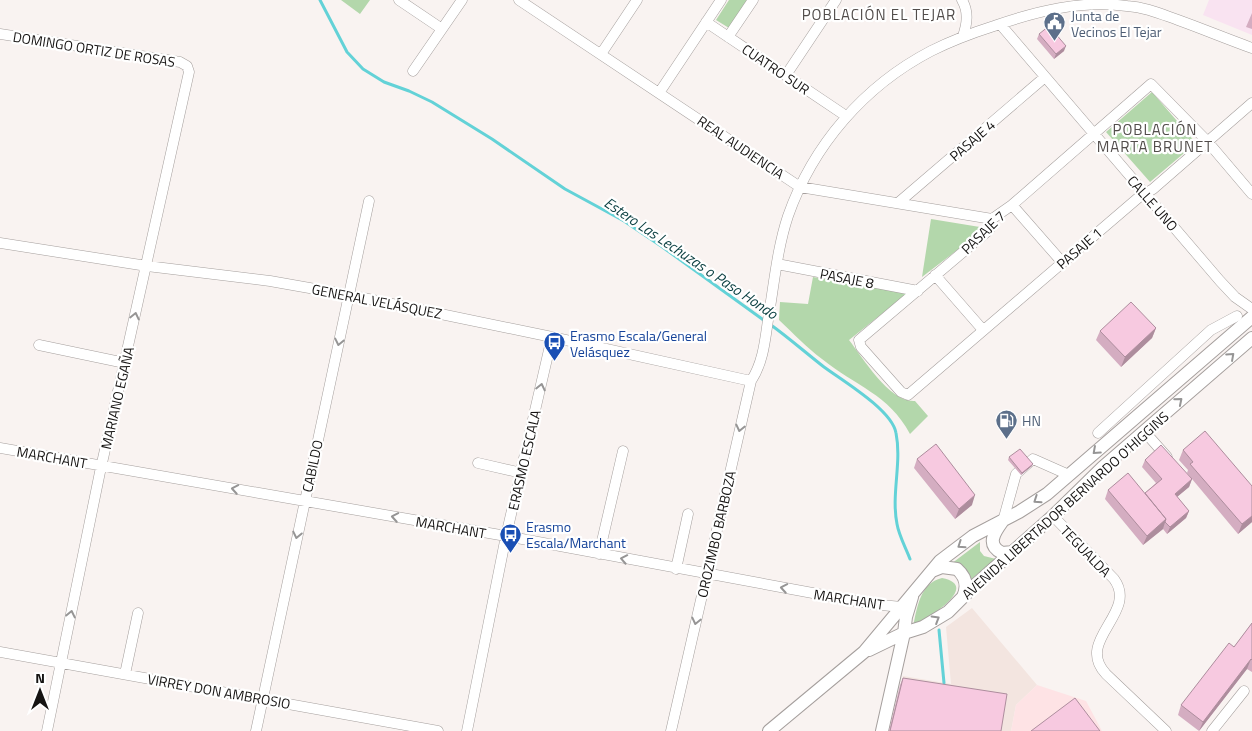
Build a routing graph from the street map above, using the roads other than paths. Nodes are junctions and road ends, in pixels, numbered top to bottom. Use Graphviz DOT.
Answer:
graph roads {
  1 [pos="399,0"];
  2 [pos="462,0"];
  3 [pos="519,0"];
  4 [pos="637,0"];
  5 [pos="721,0"];
  6 [pos="753,0"];
  7 [pos="836,0"];
  8 [pos="962,0"];
  9 [pos="1143,4"];
  10 [pos="1049,5"];
  11 [pos="706,22"];
  12 [pos="1000,24"];
  13 [pos="442,29"];
  14 [pos="0,34"];
  15 [pos="964,36"];
  16 [pos="728,37"];
  17 [pos="1252,48"];
  18 [pos="601,54"];
  19 [pos="187,66"];
  20 [pos="413,71"];
  21 [pos="786,75"];
  22 [pos="1045,77"];
  23 [pos="659,93"];
  24 [pos="1252,103"];
  25 [pos="846,116"];
  26 [pos="1093,133"];
  27 [pos="1207,141"];
  28 [pos="800,187"];
  29 [pos="1145,193"];
  30 [pos="1252,194"];
  31 [pos="369,201"];
  32 [pos="898,203"];
  33 [pos="1012,204"];
  34 [pos="992,219"];
  35 [pos="0,243"];
  36 [pos="1062,262"];
  37 [pos="777,264"];
  38 [pos="147,266"];
  39 [pos="935,275"];
  40 [pos="918,291"];
  41 [pos="349,295"];
  42 [pos="1252,309"];
  43 [pos="1237,316"];
  44 [pos="1252,316"];
  45 [pos="983,330"];
  46 [pos="1211,330"];
  47 [pos="552,337"];
  48 [pos="1252,338"];
  49 [pos="1225,339"];
  50 [pos="39,346"];
  51 [pos="125,363"];
  52 [pos="751,381"];
  53 [pos="908,395"];
  54 [pos="1114,427"];
  55 [pos="1144,431"];
  56 [pos="1098,433"];
  57 [pos="0,448"];
  58 [pos="623,451"];
  59 [pos="478,464"];
  60 [pos="1174,465"];
  61 [pos="102,466"];
  62 [pos="522,473"];
  63 [pos="1069,475"];
  64 [pos="304,501"];
  65 [pos="688,514"];
  66 [pos="1053,516"];
  67 [pos="1003,521"];
  68 [pos="506,536"];
  69 [pos="1014,552"];
  70 [pos="599,554"];
  71 [pos="676,569"];
  72 [pos="930,572"];
  73 [pos="707,574"];
  74 [pos="917,589"];
  75 [pos="963,597"];
  76 [pos="901,607"];
  77 [pos="138,613"];
  78 [pos="904,633"];
  79 [pos="0,652"];
  80 [pos="864,652"];
  81 [pos="61,662"];
  82 [pos="125,674"];
  83 [pos="1244,691"];
  84 [pos="262,699"];
  85 [pos="47,731"];
  86 [pos="256,731"];
  87 [pos="438,731"];
  88 [pos="467,731"];
  89 [pos="671,731"];
  90 [pos="769,731"];
  91 [pos="882,731"];
  92 [pos="1166,731"];
  93 [pos="1212,731"];
  1 -- 13 [label="street"];
  2 -- 13 [label="street"];
  3 -- 18 [label="street, REAL AUDIENCIA"];
  4 -- 18 [label="street"];
  5 -- 11 [label="street"];
  6 -- 16 [label="street"];
  7 -- 21 [label="street"];
  8 -- 15 [label="street"];
  9 -- 10 [label="street, OROZIMBO BARBOZA"];
  9 -- 17 [label="street, OROZIMBO BARBOZA"];
  10 -- 12 [label="street, OROZIMBO BARBOZA"];
  11 -- 16 [label="street, CUATRO SUR"];
  11 -- 23 [label="street"];
  12 -- 15 [label="street, OROZIMBO BARBOZA"];
  12 -- 22 [label="street, CALLE UNO"];
  13 -- 20 [label="street"];
  14 -- 19 [label="street, DOMINGO ORTIZ DE ROSAS"];
  15 -- 25 [label="street, OROZIMBO BARBOZA"];
  16 -- 21 [label="street, CUATRO SUR"];
  18 -- 23 [label="street, REAL AUDIENCIA"];
  19 -- 38 [label="street, MARIANO EGAÑA"];
  21 -- 25 [label="street, CUATRO SUR"];
  22 -- 26 [label="street, CALLE UNO"];
  22 -- 32 [label="street, PASAJE 4"];
  23 -- 28 [label="street, REAL AUDIENCIA"];
  24 -- 27 [label="street, PASAJE 1"];
  25 -- 28 [label="street, OROZIMBO BARBOZA"];
  26 -- 27 [label="street, PASAJE 7"];
  26 -- 29 [label="street, CALLE UNO"];
  26 -- 33 [label="street, PASAJE 7"];
  27 -- 29 [label="street, PASAJE 1"];
  27 -- 30 [label="street"];
  28 -- 32 [label="street, REAL AUDIENCIA"];
  28 -- 37 [label="street, OROZIMBO BARBOZA"];
  29 -- 36 [label="street, PASAJE 1"];
  29 -- 42 [label="street, CALLE UNO"];
  31 -- 41 [label="street, CABILDO"];
  32 -- 34 [label="street, REAL AUDIENCIA"];
  33 -- 34 [label="street, PASAJE 7"];
  33 -- 36 [label="street"];
  34 -- 39 [label="street, PASAJE 7"];
  35 -- 38 [label="street, GENERAL VELÁSQUEZ"];
  36 -- 45 [label="street, PASAJE 1"];
  37 -- 40 [label="street, PASAJE 8"];
  37 -- 52 [label="street, OROZIMBO BARBOZA"];
  38 -- 41 [label="street, GENERAL VELÁSQUEZ"];
  51 -- 38 [label="street, MARIANO EGAÑA, one-way"];
  39 -- 40 [label="street, PASAJE 7"];
  39 -- 45 [label="street"];
  40 -- 53 [label="street, PASAJE 7"];
  41 -- 47 [label="street, GENERAL VELÁSQUEZ"];
  41 -- 64 [label="street, CABILDO, one-way"];
  43 -- 46 [label="street, AVENIDA LIBERTADOR BERNARDO O'HIGGINS"];
  44 -- 49 [label="main road, AVENIDA LIBERTADOR BERNARDO O'HIGGINS"];
  45 -- 53 [label="street, PASAJE 1"];
  46 -- 49 [label="street"];
  46 -- 54 [label="street, AVENIDA LIBERTADOR BERNARDO O'HIGGINS"];
  47 -- 52 [label="street, GENERAL VELÁSQUEZ"];
  62 -- 47 [label="street, ERASMO ESCALA, one-way"];
  55 -- 48 [label="main road, AVENIDA LIBERTADOR BERNARDO O'HIGGINS, one-way"];
  49 -- 54 [label="main road, AVENIDA LIBERTADOR BERNARDO O'HIGGINS"];
  50 -- 51 [label="street"];
  51 -- 61 [label="street, MARIANO EGAÑA"];
  52 -- 73 [label="street, OROZIMBO BARBOZA, one-way"];
  54 -- 56 [label="street, AVENIDA LIBERTADOR BERNARDO O'HIGGINS"];
  54 -- 63 [label="main road, AVENIDA LIBERTADOR BERNARDO O'HIGGINS, one-way"];
  55 -- 60 [label="street"];
  55 -- 66 [label="main road, AVENIDA LIBERTADOR BERNARDO O'HIGGINS"];
  57 -- 61 [label="street, MARCHANT"];
  58 -- 70 [label="street"];
  59 -- 62 [label="street"];
  64 -- 61 [label="street, MARCHANT, one-way"];
  81 -- 61 [label="street, MARIANO EGAÑA, one-way"];
  62 -- 68 [label="street, ERASMO ESCALA"];
  63 -- 67 [label="main road, AVENIDA LIBERTADOR BERNARDO O'HIGGINS, one-way"];
  63 -- 67 [label="street"];
  68 -- 64 [label="street, MARCHANT, one-way"];
  64 -- 84 [label="street, CABILDO, one-way"];
  65 -- 71 [label="street"];
  66 -- 69 [label="main road, AVENIDA LIBERTADOR BERNARDO O'HIGGINS"];
  66 -- 92 [label="street, TEGUALDA"];
  67 -- 69 [label="main road"];
  67 -- 72 [label="main road, AVENIDA LIBERTADOR BERNARDO O'HIGGINS, one-way"];
  68 -- 70 [label="street, MARCHANT"];
  68 -- 88 [label="street, ERASMO ESCALA"];
  69 -- 75 [label="main road, AVENIDA LIBERTADOR BERNARDO O'HIGGINS"];
  71 -- 70 [label="street, MARCHANT, one-way"];
  71 -- 73 [label="street, MARCHANT"];
  72 -- 74 [label="main road, AVENIDA LIBERTADOR BERNARDO O'HIGGINS"];
  72 -- 75 [label="main road"];
  76 -- 73 [label="street, MARCHANT, one-way"];
  73 -- 89 [label="street, OROZIMBO BARBOZA, one-way"];
  74 -- 76 [label="main road, AVENIDA LIBERTADOR BERNARDO O'HIGGINS"];
  74 -- 78 [label="main road"];
  78 -- 75 [label="main road, AVENIDA LIBERTADOR BERNARDO O'HIGGINS, one-way"];
  76 -- 80 [label="main road, AVENIDA LIBERTADOR BERNARDO O'HIGGINS"];
  77 -- 82 [label="street"];
  78 -- 80 [label="main road, AVENIDA LIBERTADOR BERNARDO O'HIGGINS"];
  78 -- 91 [label="main road"];
  79 -- 81 [label="street, VIRREY DON AMBROSIO"];
  80 -- 90 [label="main road, AVENIDA LIBERTADOR BERNARDO O'HIGGINS"];
  81 -- 82 [label="street, VIRREY DON AMBROSIO"];
  81 -- 85 [label="street, MARIANO EGAÑA"];
  82 -- 84 [label="street, VIRREY DON AMBROSIO"];
  83 -- 93 [label="street"];
  84 -- 86 [label="street, CABILDO"];
  84 -- 87 [label="street, VIRREY DON AMBROSIO"];
}
